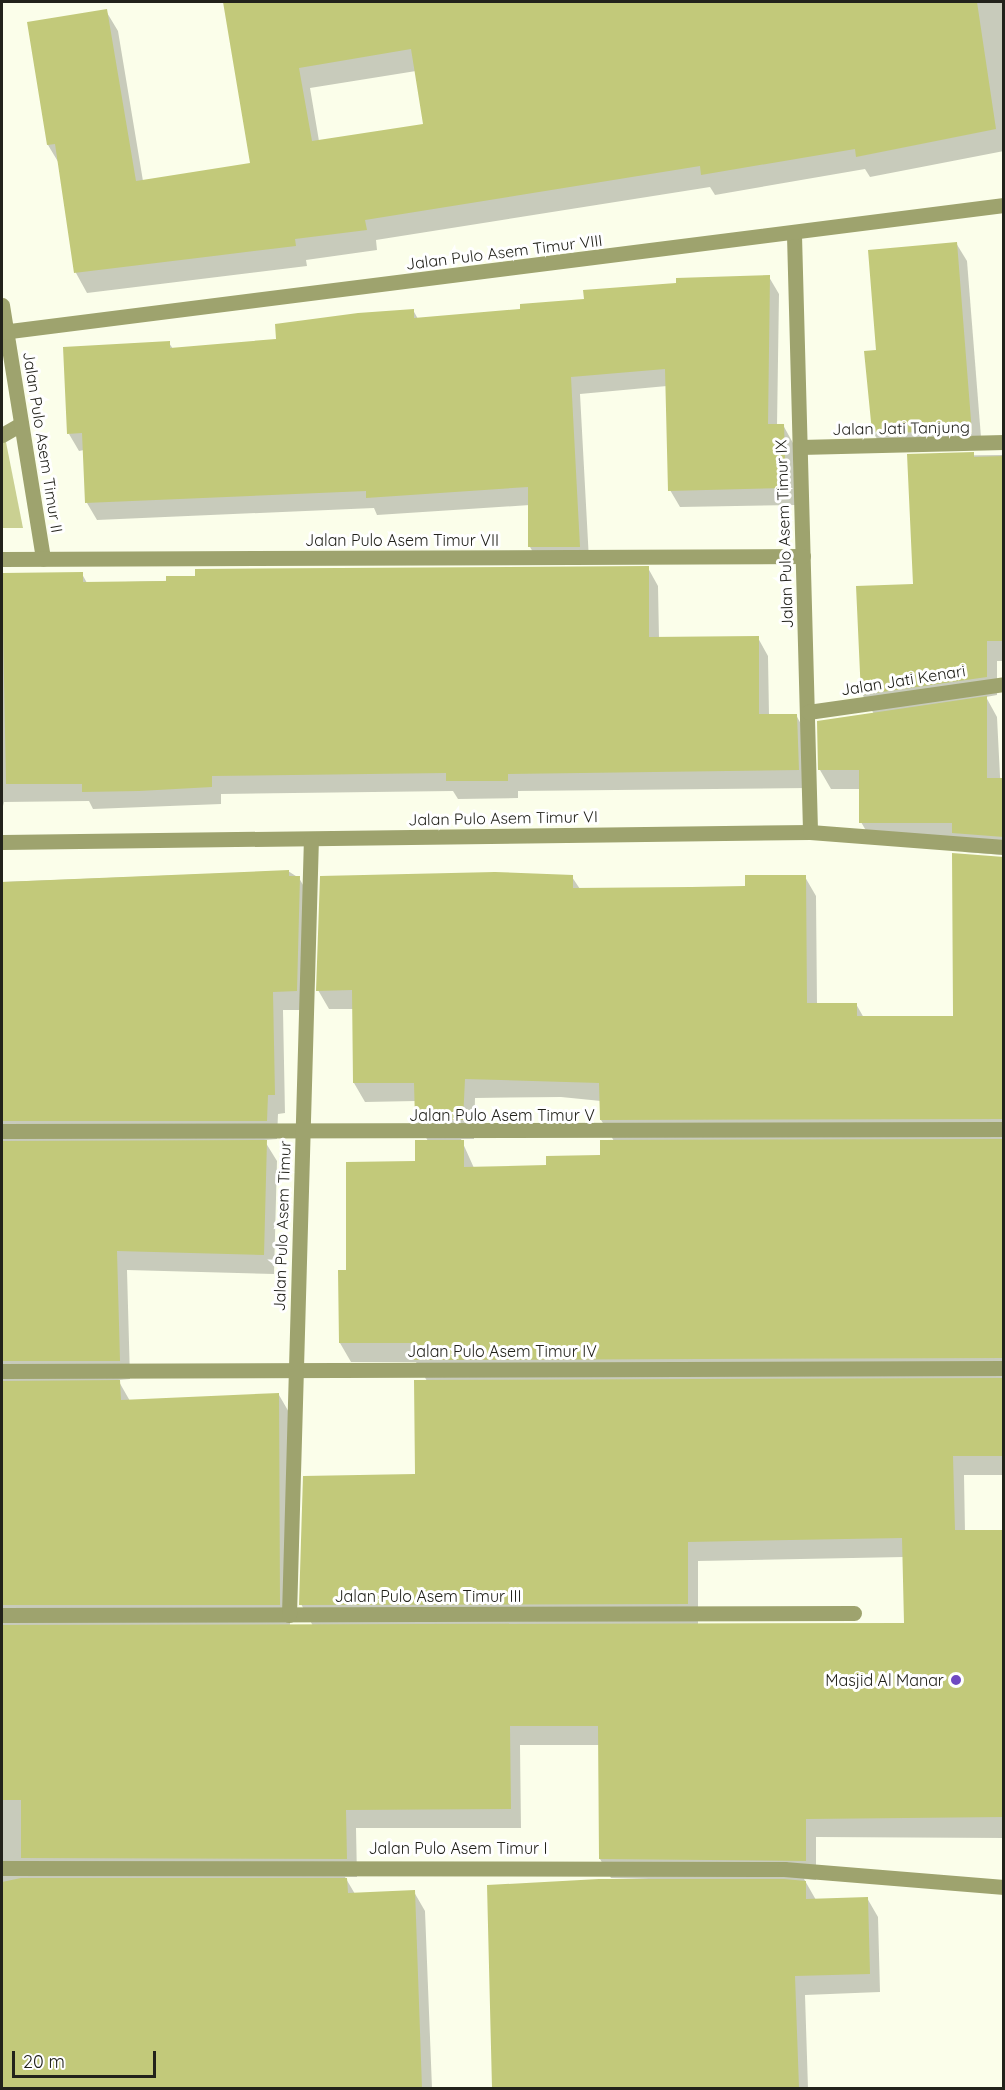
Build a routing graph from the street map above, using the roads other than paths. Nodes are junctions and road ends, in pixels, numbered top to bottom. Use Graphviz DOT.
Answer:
graph roads {
  1 [pos="1004,206"];
  2 [pos="794,235"];
  3 [pos="2,305"];
  4 [pos="5,332"];
  5 [pos="21,424"];
  6 [pos="2,435"];
  7 [pos="1004,442"];
  8 [pos="800,447"];
  9 [pos="803,556"];
  10 [pos="2,558"];
  11 [pos="43,559"];
  12 [pos="1004,684"];
  13 [pos="807,712"];
  14 [pos="810,832"];
  15 [pos="311,839"];
  16 [pos="2,842"];
  17 [pos="1004,847"];
  18 [pos="1004,1129"];
  19 [pos="2,1131"];
  20 [pos="302,1134"];
  21 [pos="1004,1368"];
  22 [pos="296,1370"];
  23 [pos="2,1371"];
  24 [pos="854,1613"];
  25 [pos="2,1615"];
  26 [pos="289,1615"];
  27 [pos="2,1868"];
  28 [pos="1004,1887"];
  1 -- 2 [label="street, Jalan Pulo Asem Timur VIII"];
  2 -- 4 [label="street, Jalan Pulo Asem Timur VIII"];
  2 -- 8 [label="street, Jalan Pulo Asem Timur IX"];
  3 -- 4 [label="street, Jalan Pulo Asem Timur II"];
  4 -- 5 [label="street, Jalan Pulo Asem Timur II"];
  5 -- 6 [label="street"];
  5 -- 11 [label="street, Jalan Pulo Asem Timur II"];
  7 -- 8 [label="street, Jalan Jati Tanjung"];
  8 -- 9 [label="street, Jalan Pulo Asem Timur IX"];
  9 -- 11 [label="street, Jalan Pulo Asem Timur VII"];
  9 -- 13 [label="street, Jalan Pulo Asem Timur IX"];
  10 -- 11 [label="street, Jalan Pulo Asem Timur VII"];
  12 -- 13 [label="street, Jalan Jati Kenari"];
  13 -- 14 [label="street, Jalan Pulo Asem Timur IX"];
  14 -- 15 [label="street, Jalan Pulo Asem Timur VI"];
  14 -- 17 [label="street, Jalan Pulo Asem Timur VI"];
  15 -- 16 [label="street, Jalan Pulo Asem Timur VI"];
  15 -- 20 [label="street, Jalan Pulo Asem Timur"];
  18 -- 20 [label="street, Jalan Pulo Asem Timur V"];
  19 -- 20 [label="street, Jalan Pulo Asem Timur V"];
  20 -- 22 [label="street, Jalan Pulo Asem Timur"];
  21 -- 22 [label="street, Jalan Pulo Asem Timur IV"];
  22 -- 23 [label="street, Jalan Pulo Asem Timur IV"];
  22 -- 26 [label="street, Jalan Pulo Asem Timur"];
  24 -- 26 [label="street, Jalan Pulo Asem Timur III"];
  25 -- 26 [label="street, Jalan Pulo Asem Timur III"];
  27 -- 28 [label="street, Jalan Pulo Asem Timur I"];
}
